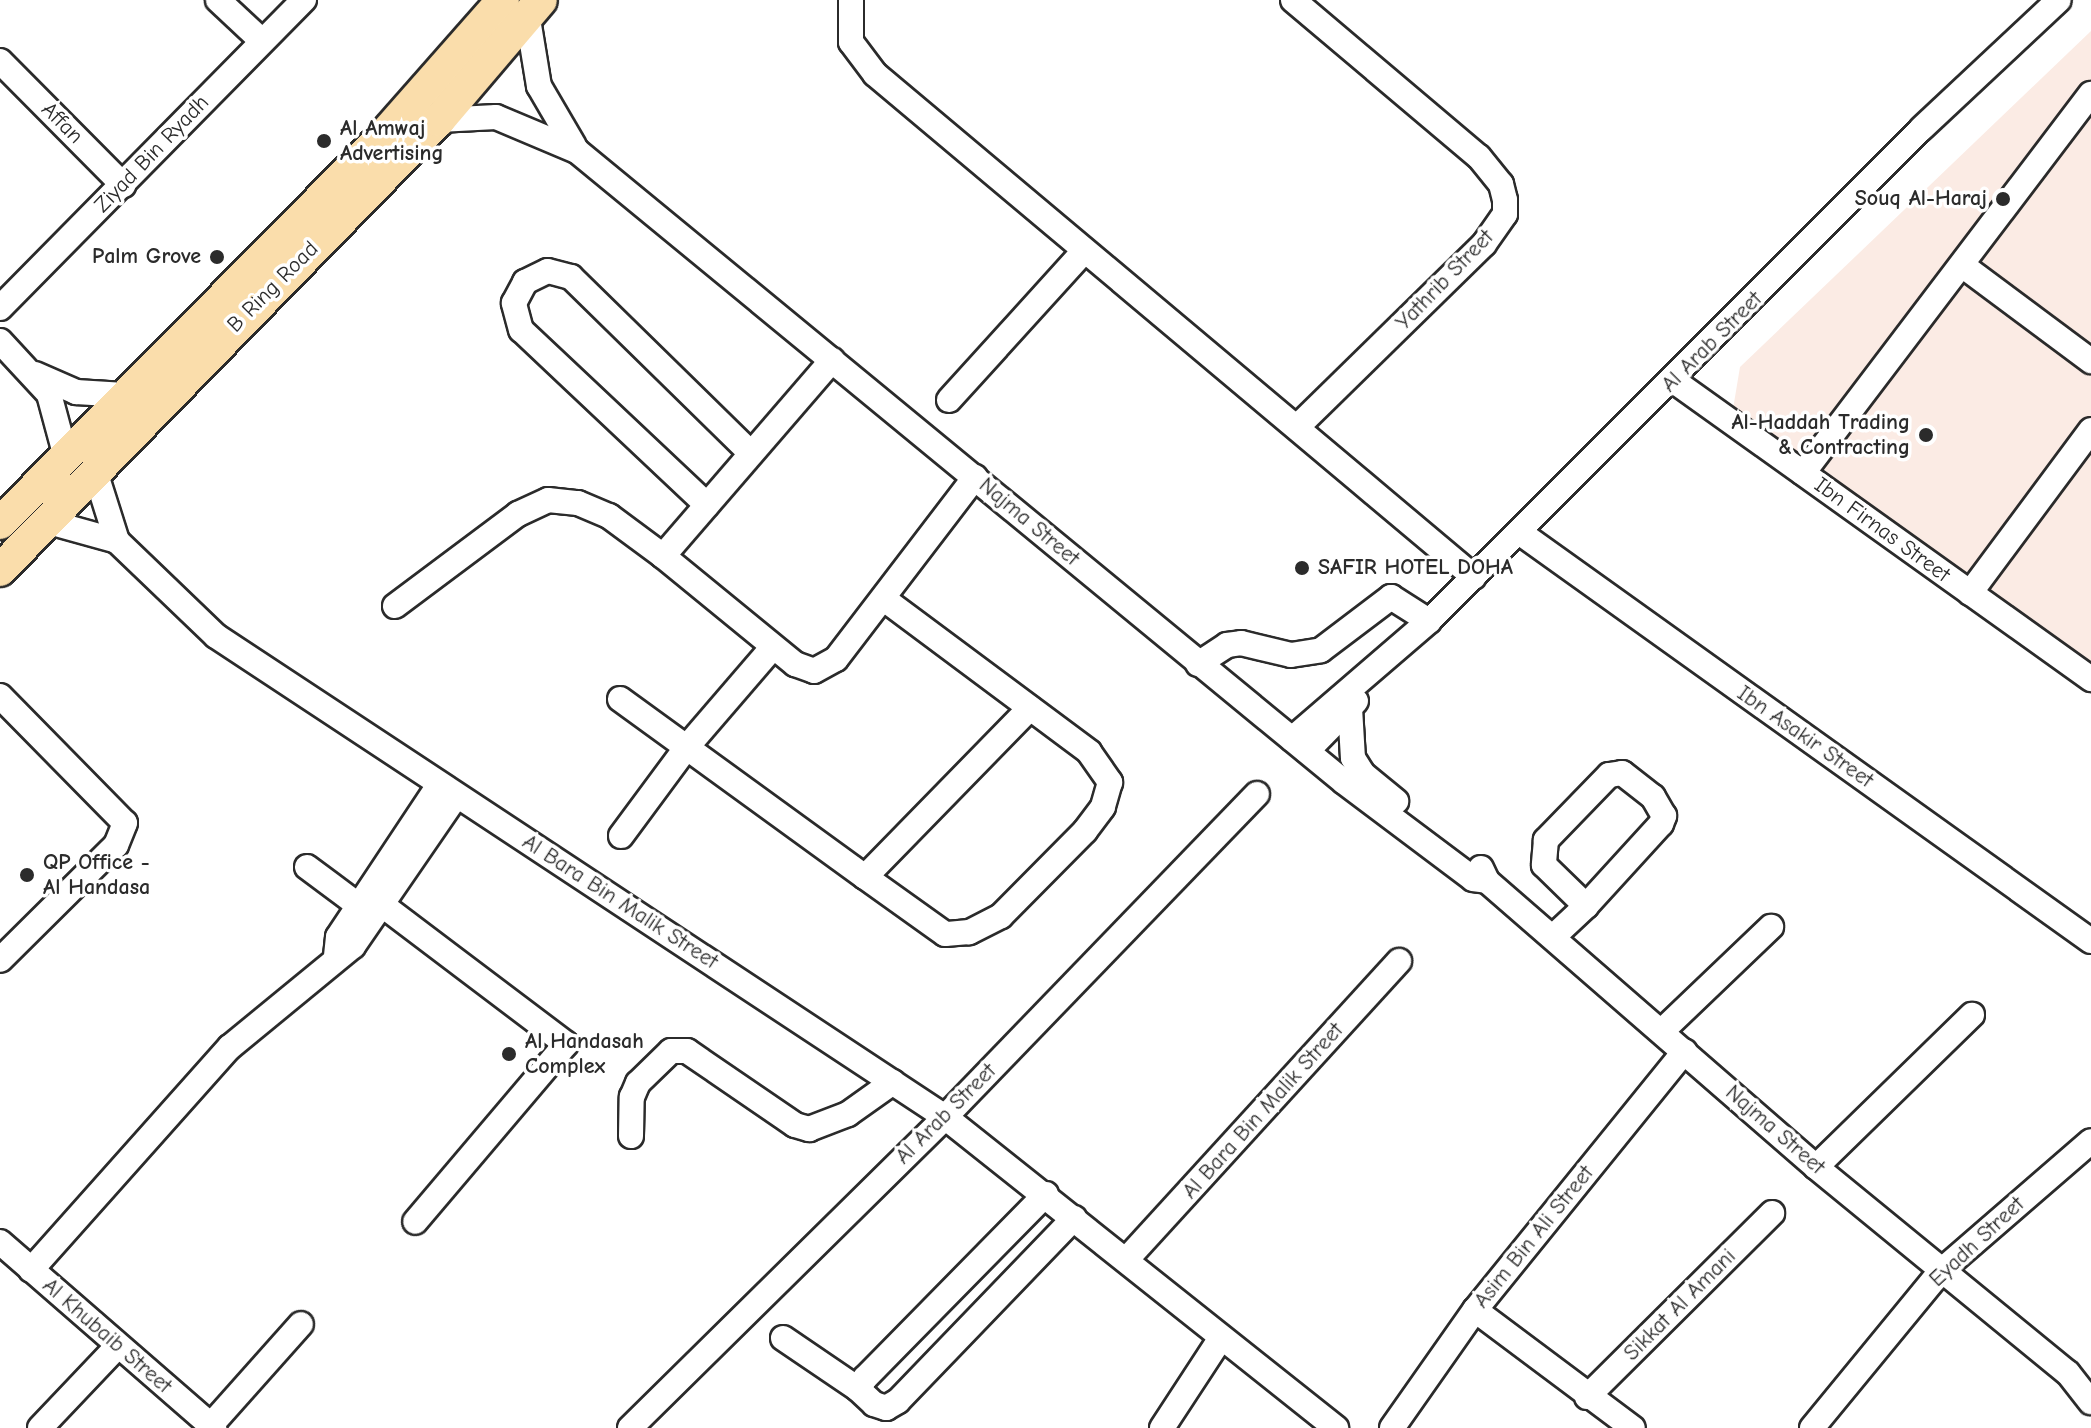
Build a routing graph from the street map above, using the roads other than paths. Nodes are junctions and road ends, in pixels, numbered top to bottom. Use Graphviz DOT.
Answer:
graph roads {
  1 [pos="218,0"];
  2 [pos="304,0"];
  3 [pos="851,0"];
  4 [pos="2059,0"];
  5 [pos="1296,1"];
  6 [pos="524,6"];
  7 [pos="262,41"];
  8 [pos="0,61"];
  9 [pos="2091,94"];
  10 [pos="439,120"];
  11 [pos="577,151"];
  12 [pos="123,185"];
  13 [pos="1084,251"];
  14 [pos="1962,265"];
  15 [pos="0,308"];
  16 [pos="0,341"];
  17 [pos="832,360"];
  18 [pos="2091,361"];
  19 [pos="35,374"];
  20 [pos="1674,381"];
  21 [pos="125,395"];
  22 [pos="949,400"];
  23 [pos="723,420"];
  24 [pos="779,421"];
  25 [pos="1299,425"];
  26 [pos="2091,430"];
  27 [pos="751,453"];
  28 [pos="80,463"];
  29 [pos="1803,473"];
  30 [pos="975,477"];
  31 [pos="707,505"];
  32 [pos="45,521"];
  33 [pos="0,523"];
  34 [pos="1519,532"];
  35 [pos="117,541"];
  36 [pos="663,556"];
  37 [pos="0,570"];
  38 [pos="1474,577"];
  39 [pos="1970,593"];
  40 [pos="884,599"];
  41 [pos="395,606"];
  42 [pos="1429,621"];
  43 [pos="773,647"];
  44 [pos="1198,664"];
  45 [pos="2091,679"];
  46 [pos="1364,682"];
  47 [pos="0,696"];
  48 [pos="620,699"];
  49 [pos="1030,708"];
  50 [pos="1350,708"];
  51 [pos="1300,745"];
  52 [pos="686,748"];
  53 [pos="1351,774"];
  54 [pos="447,791"];
  55 [pos="1257,794"];
  56 [pos="621,836"];
  57 [pos="307,867"];
  58 [pos="865,877"];
  59 [pos="369,905"];
  60 [pos="1586,906"];
  61 [pos="1771,927"];
  62 [pos="1553,937"];
  63 [pos="2091,941"];
  64 [pos="0,960"];
  65 [pos="1399,961"];
  66 [pos="1972,1015"];
  67 [pos="1662,1031"];
  68 [pos="1685,1051"];
  69 [pos="893,1082"];
  70 [pos="945,1117"];
  71 [pos="631,1136"];
  72 [pos="2091,1141"];
  73 [pos="1816,1167"];
  74 [pos="1046,1194"];
  75 [pos="1772,1213"];
  76 [pos="1074,1218"];
  77 [pos="415,1222"];
  78 [pos="0,1242"];
  79 [pos="1126,1260"];
  80 [pos="31,1270"];
  81 [pos="1941,1271"];
  82 [pos="1475,1310"];
  83 [pos="301,1324"];
  84 [pos="783,1338"];
  85 [pos="1221,1338"];
  86 [pos="117,1347"];
  87 [pos="2079,1377"];
  88 [pos="858,1389"];
  89 [pos="1587,1397"];
  90 [pos="2091,1402"];
  91 [pos="213,1427"];
  92 [pos="40,1428"];
  93 [pos="630,1428"];
  94 [pos="1162,1428"];
  95 [pos="1336,1428"];
  96 [pos="1392,1428"];
  97 [pos="1633,1428"];
  98 [pos="1812,1428"];
  1 -- 7 [label="street"];
  2 -- 7 [label="street, Ziyad Bin Ryadh"];
  3 -- 13 [label="street"];
  4 -- 20 [label="street, Al Arab Street"];
  5 -- 25 [label="street, Yathrib Street"];
  6 -- 10 [label="main road, B Ring Road"];
  6 -- 11 [label="street, Najma Street"];
  6 -- 21 [label="main road, B Ring Road"];
  7 -- 12 [label="street, Ziyad Bin Ryadh"];
  8 -- 12 [label="street, Affan"];
  9 -- 14 [label="street"];
  10 -- 11 [label="street, Najma Street"];
  10 -- 28 [label="main road, B Ring Road"];
  11 -- 17 [label="street, Najma Street"];
  12 -- 15 [label="street, Ziyad Bin Ryadh"];
  13 -- 22 [label="street"];
  13 -- 25 [label="street"];
  14 -- 18 [label="street"];
  14 -- 29 [label="street"];
  16 -- 19 [label="street"];
  17 -- 24 [label="street"];
  17 -- 30 [label="street, Najma Street"];
  19 -- 21 [label="street"];
  19 -- 28 [label="street, Al Bara Bin Malik Street"];
  20 -- 29 [label="street, Ibn Firnas Street"];
  20 -- 34 [label="street, Al Arab Street"];
  21 -- 28 [label="main road, B Ring Road"];
  23 -- 24 [label="street"];
  23 -- 27 [label="street"];
  23 -- 31 [label="street"];
  24 -- 27 [label="street"];
  25 -- 38 [label="street"];
  26 -- 39 [label="street"];
  27 -- 31 [label="street"];
  28 -- 32 [label="main road, B Ring Road"];
  28 -- 33 [label="main road, B Ring Road"];
  28 -- 35 [label="street, Al Bara Bin Malik Street"];
  29 -- 39 [label="street, Ibn Firnas Street"];
  30 -- 40 [label="street"];
  30 -- 44 [label="street, Najma Street"];
  31 -- 36 [label="street"];
  32 -- 35 [label="street, Al Bara Bin Malik Street"];
  32 -- 37 [label="main road, B Ring Road"];
  34 -- 38 [label="street, Al Arab Street"];
  34 -- 63 [label="street, Ibn Asakir Street"];
  35 -- 54 [label="street, Al Bara Bin Malik Street"];
  36 -- 41 [label="street"];
  36 -- 43 [label="street"];
  38 -- 42 [label="street, Al Arab Street"];
  39 -- 45 [label="street, Ibn Firnas Street"];
  40 -- 43 [label="street"];
  40 -- 49 [label="street"];
  42 -- 44 [label="street"];
  42 -- 46 [label="street, Al Arab Street"];
  43 -- 52 [label="street"];
  44 -- 51 [label="street, Najma Street"];
  46 -- 50 [label="street, Al Arab Street"];
  46 -- 51 [label="street, Al Arab Street"];
  47 -- 64 [label="street"];
  48 -- 52 [label="street"];
  49 -- 58 [label="street"];
  49 -- 58 [label="street"];
  50 -- 51 [label="street, Al Arab Street"];
  50 -- 53 [label="street"];
  51 -- 53 [label="street, Najma Street"];
  52 -- 56 [label="street"];
  52 -- 58 [label="street"];
  53 -- 62 [label="street, Najma Street"];
  54 -- 59 [label="street"];
  54 -- 69 [label="street, Al Bara Bin Malik Street"];
  55 -- 70 [label="street, Al Arab Street"];
  57 -- 59 [label="street"];
  59 -- 77 [label="street"];
  59 -- 80 [label="street"];
  60 -- 60 [label="street"];
  60 -- 62 [label="street"];
  61 -- 67 [label="street"];
  62 -- 67 [label="street, Najma Street"];
  65 -- 79 [label="street, Al Bara Bin Malik Street"];
  66 -- 73 [label="street"];
  67 -- 68 [label="street, Najma Street"];
  68 -- 73 [label="street, Najma Street"];
  68 -- 82 [label="street, Asim Bin Ali Street"];
  69 -- 70 [label="street, Al Bara Bin Malik Street"];
  69 -- 71 [label="street"];
  70 -- 74 [label="street, Al Bara Bin Malik Street"];
  70 -- 93 [label="street, Al Arab Street"];
  72 -- 81 [label="street, Eyadh Street"];
  73 -- 81 [label="street, Najma Street"];
  74 -- 76 [label="street, Al Bara Bin Malik Street"];
  74 -- 88 [label="street"];
  75 -- 89 [label="street, Sikkat Al Amani"];
  76 -- 79 [label="street, Al Bara Bin Malik Street"];
  76 -- 88 [label="street"];
  78 -- 80 [label="street, Al Khubaib Street"];
  79 -- 85 [label="street, Al Bara Bin Malik Street"];
  80 -- 86 [label="street, Al Khubaib Street"];
  81 -- 87 [label="street, Najma Street"];
  81 -- 98 [label="street, Eyadh Street"];
  82 -- 89 [label="street"];
  82 -- 96 [label="street, Asim Bin Ali Street"];
  83 -- 91 [label="street"];
  84 -- 88 [label="street"];
  85 -- 94 [label="street"];
  85 -- 95 [label="street, Al Bara Bin Malik Street"];
  86 -- 91 [label="street, Al Khubaib Street"];
  86 -- 92 [label="street"];
  87 -- 90 [label="street, Najma Street"];
  89 -- 97 [label="street"];
}
